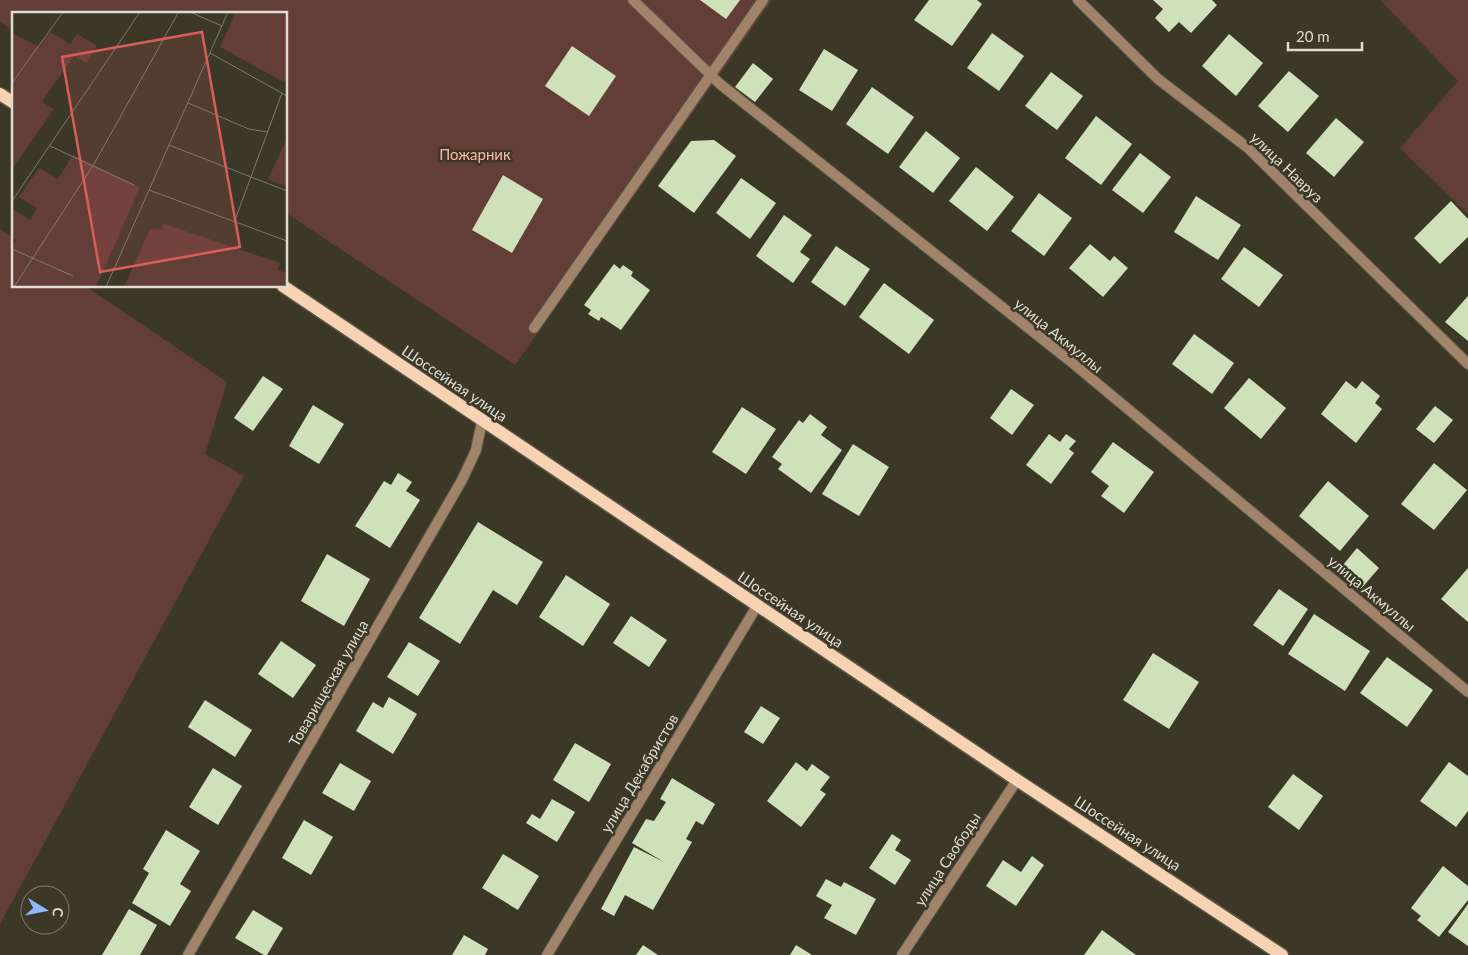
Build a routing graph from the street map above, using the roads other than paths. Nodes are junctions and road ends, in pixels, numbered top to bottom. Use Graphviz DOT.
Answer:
graph roads {
  1 [pos="634,0"];
  2 [pos="763,0"];
  3 [pos="1078,0"];
  4 [pos="710,74"];
  5 [pos="0,94"];
  6 [pos="12,102"];
  7 [pos="286,288"];
  8 [pos="534,328"];
  9 [pos="1468,364"];
  10 [pos="482,422"];
  11 [pos="757,606"];
  12 [pos="1468,692"];
  13 [pos="1018,780"];
  14 [pos="188,955"];
  15 [pos="548,955"];
  16 [pos="902,955"];
  17 [pos="1282,955"];
  1 -- 4 [label="street, улица Акмуллы"];
  2 -- 4 [label="street"];
  3 -- 9 [label="street, улица Навруз"];
  4 -- 8 [label="street"];
  4 -- 12 [label="street, улица Акмуллы"];
  5 -- 6 [label="main road"];
  7 -- 10 [label="main road, Шоссейная улица"];
  10 -- 11 [label="main road, Шоссейная улица"];
  10 -- 14 [label="street, Товарищеская улица"];
  11 -- 13 [label="main road, Шоссейная улица"];
  11 -- 15 [label="street, улица Декабристов"];
  13 -- 16 [label="street, улица Свободы"];
  13 -- 17 [label="main road, Шоссейная улица"];
}
